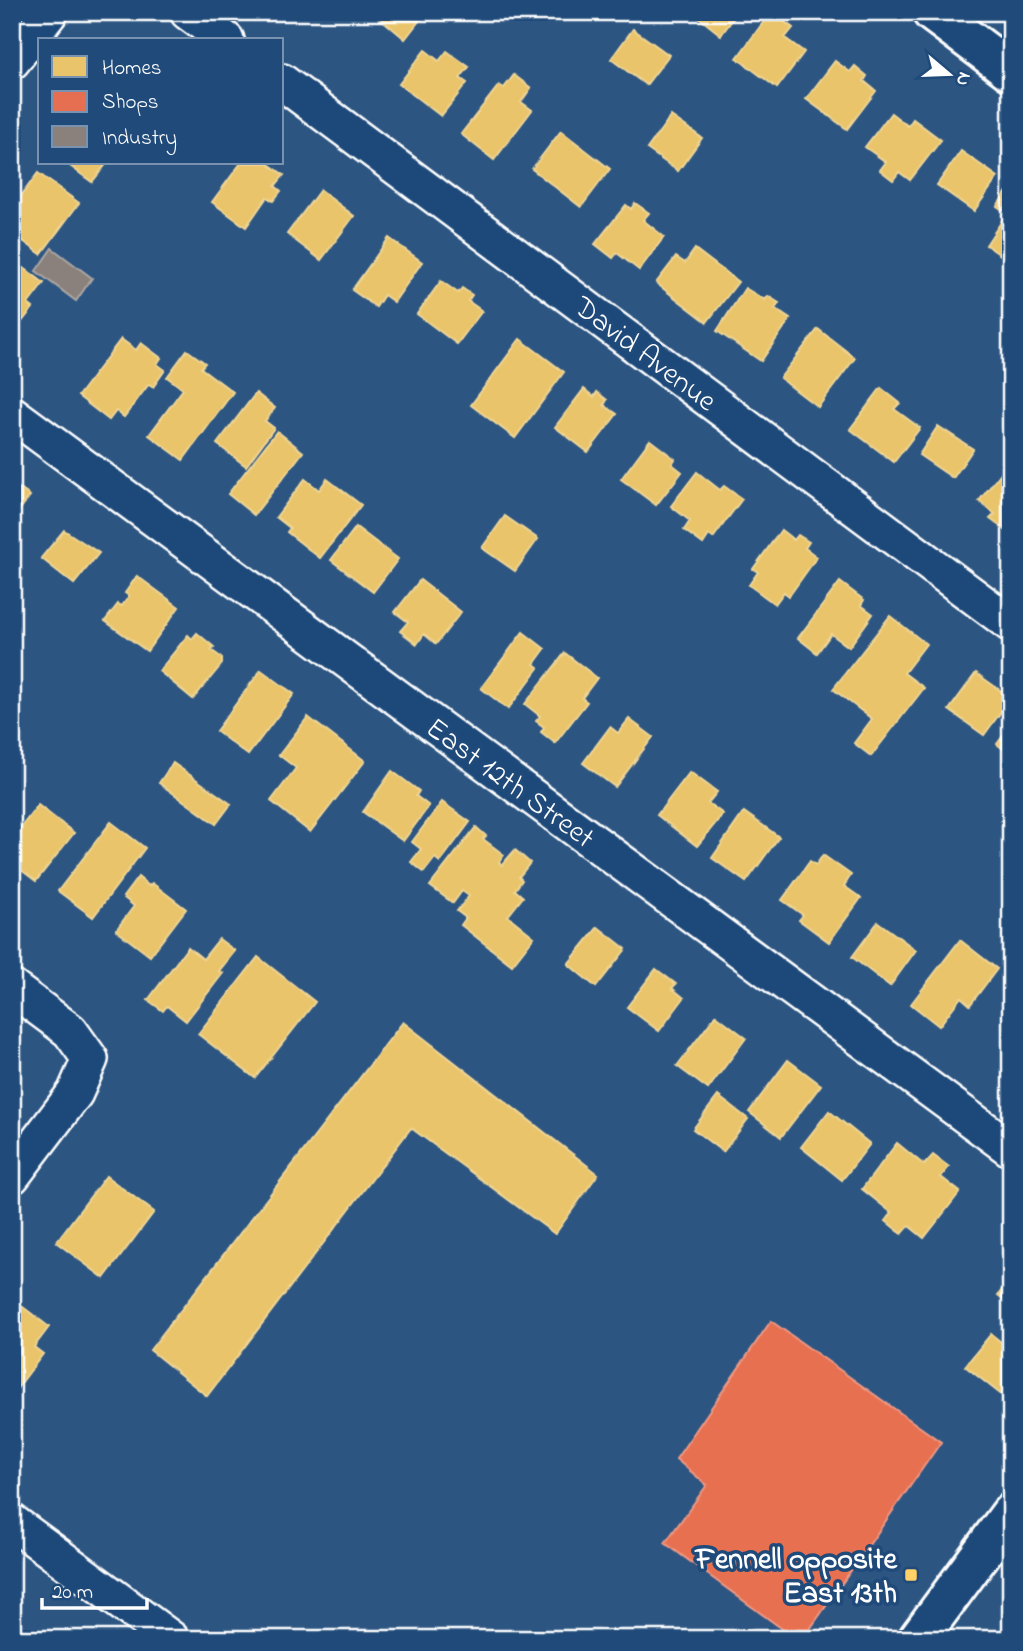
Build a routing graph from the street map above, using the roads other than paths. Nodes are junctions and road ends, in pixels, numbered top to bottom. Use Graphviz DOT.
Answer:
graph roads {
  1 [pos="50,12"];
  2 [pos="188,12"];
  3 [pos="932,12"];
  4 [pos="223,38"];
  5 [pos="12,61"];
  6 [pos="1011,71"];
  7 [pos="284,83"];
  8 [pos="12,415"];
  9 [pos="1011,624"];
  10 [pos="12,988"];
  11 [pos="1011,1149"];
  12 [pos="12,1176"];
  13 [pos="1011,1513"];
  14 [pos="12,1522"];
  15 [pos="928,1635"];
  16 [pos="172,1639"];
  1 -- 5 [label="street"];
  2 -- 4 [label="street"];
  3 -- 6 [label="main road"];
  7 -- 9 [label="street, David Avenue"];
  8 -- 11 [label="street, East 12th Street"];
  10 -- 12 [label="street"];
  13 -- 15 [label="main road"];
  14 -- 16 [label="street"];
}
